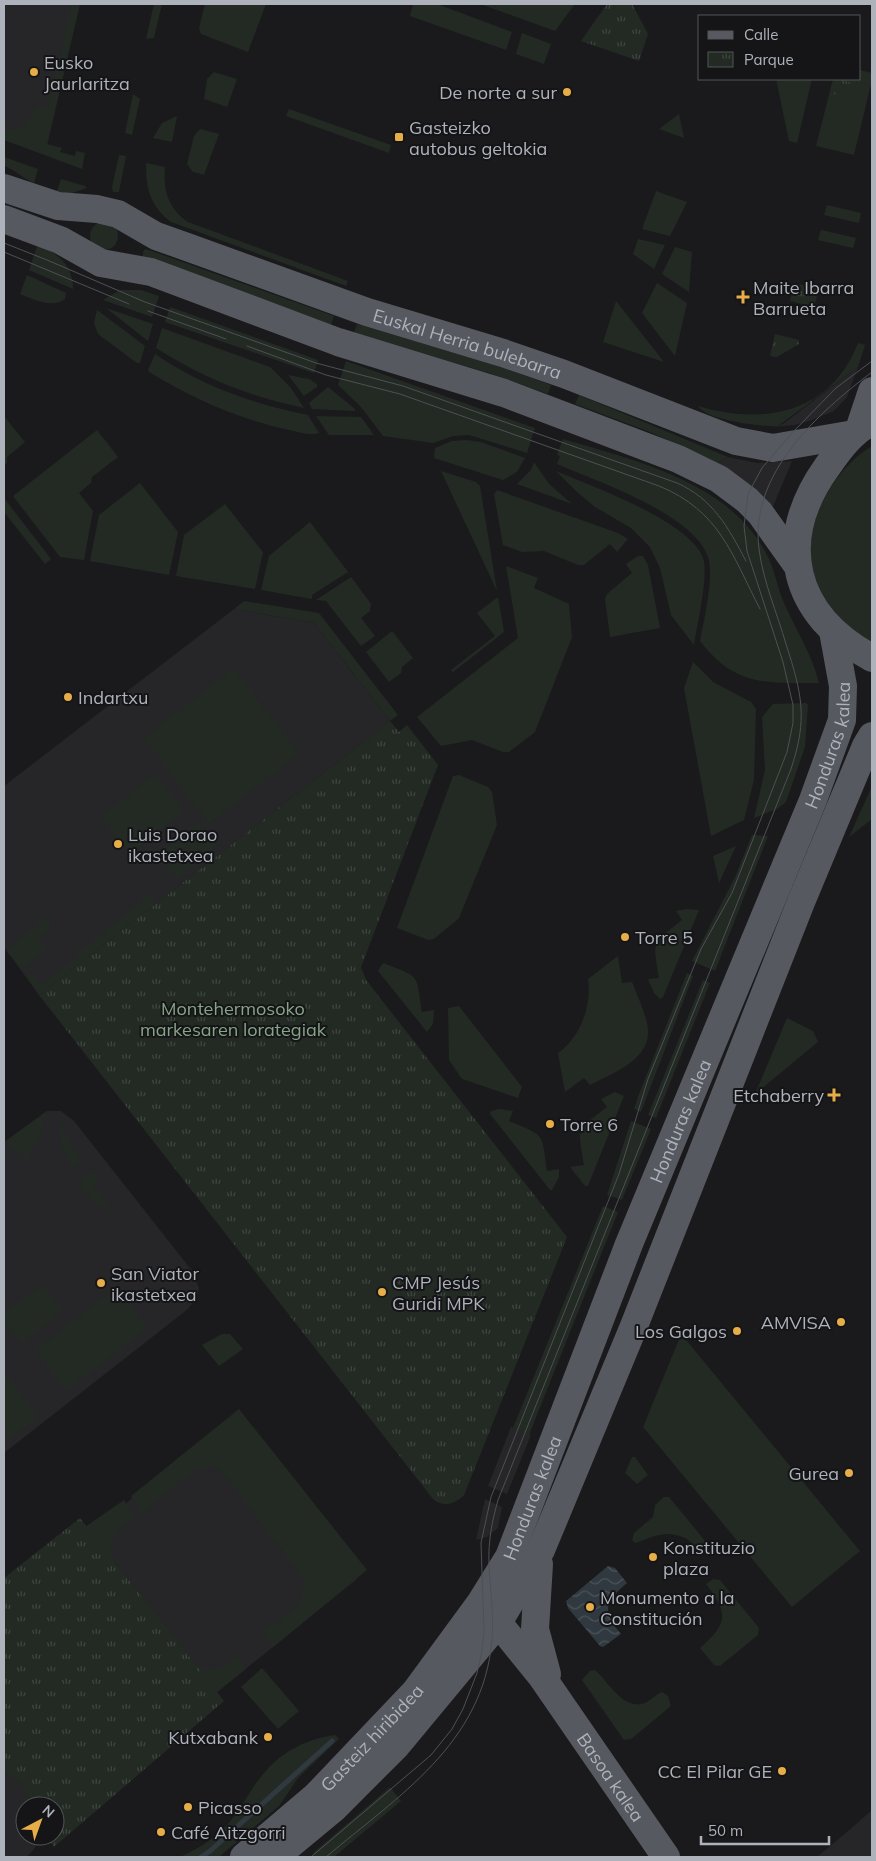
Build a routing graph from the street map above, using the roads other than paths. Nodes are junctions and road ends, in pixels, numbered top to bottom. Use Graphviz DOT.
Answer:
graph roads {
  1 [pos="4,188"];
  2 [pos="87,208"];
  3 [pos="4,219"];
  4 [pos="77,250"];
  5 [pos="872,392"];
  6 [pos="862,428"];
  7 [pos="797,565"];
  8 [pos="833,631"];
  9 [pos="872,658"];
  10 [pos="872,736"];
  11 [pos="541,1550"];
  12 [pos="490,1612"];
  13 [pos="447,1648"];
  14 [pos="474,1651"];
  15 [pos="537,1670"];
  16 [pos="555,1696"];
  17 [pos="244,1857"];
  18 [pos="274,1857"];
  19 [pos="666,1857"];
  1 -- 2 [label="main road, Euskal Herria bulebarra"];
  2 -- 4 [label="main road"];
  2 -- 6 [label="main road, Euskal Herria bulebarra"];
  3 -- 4 [label="main road, Euskal Herria bulebarra"];
  4 -- 7 [label="main road, Euskal Herria bulebarra"];
  5 -- 6 [label="main road"];
  6 -- 7 [label="main road"];
  7 -- 8 [label="main road"];
  8 -- 9 [label="main road"];
  8 -- 12 [label="main road, Honduras kalea"];
  10 -- 11 [label="main road, Honduras kalea"];
  11 -- 12 [label="main road, Honduras kalea"];
  11 -- 16 [label="main road, Basoa kalea"];
  12 -- 13 [label="main road, Gasteiz hiribidea"];
  12 -- 14 [label="main road, Gasteiz hiribidea"];
  12 -- 15 [label="main road, Basoa kalea"];
  13 -- 14 [label="main road"];
  13 -- 17 [label="main road, Gasteiz hiribidea"];
  14 -- 15 [label="main road"];
  14 -- 18 [label="main road, Gasteiz hiribidea"];
  15 -- 16 [label="main road, Basoa kalea"];
  16 -- 19 [label="main road, Basoa kalea"];
}
